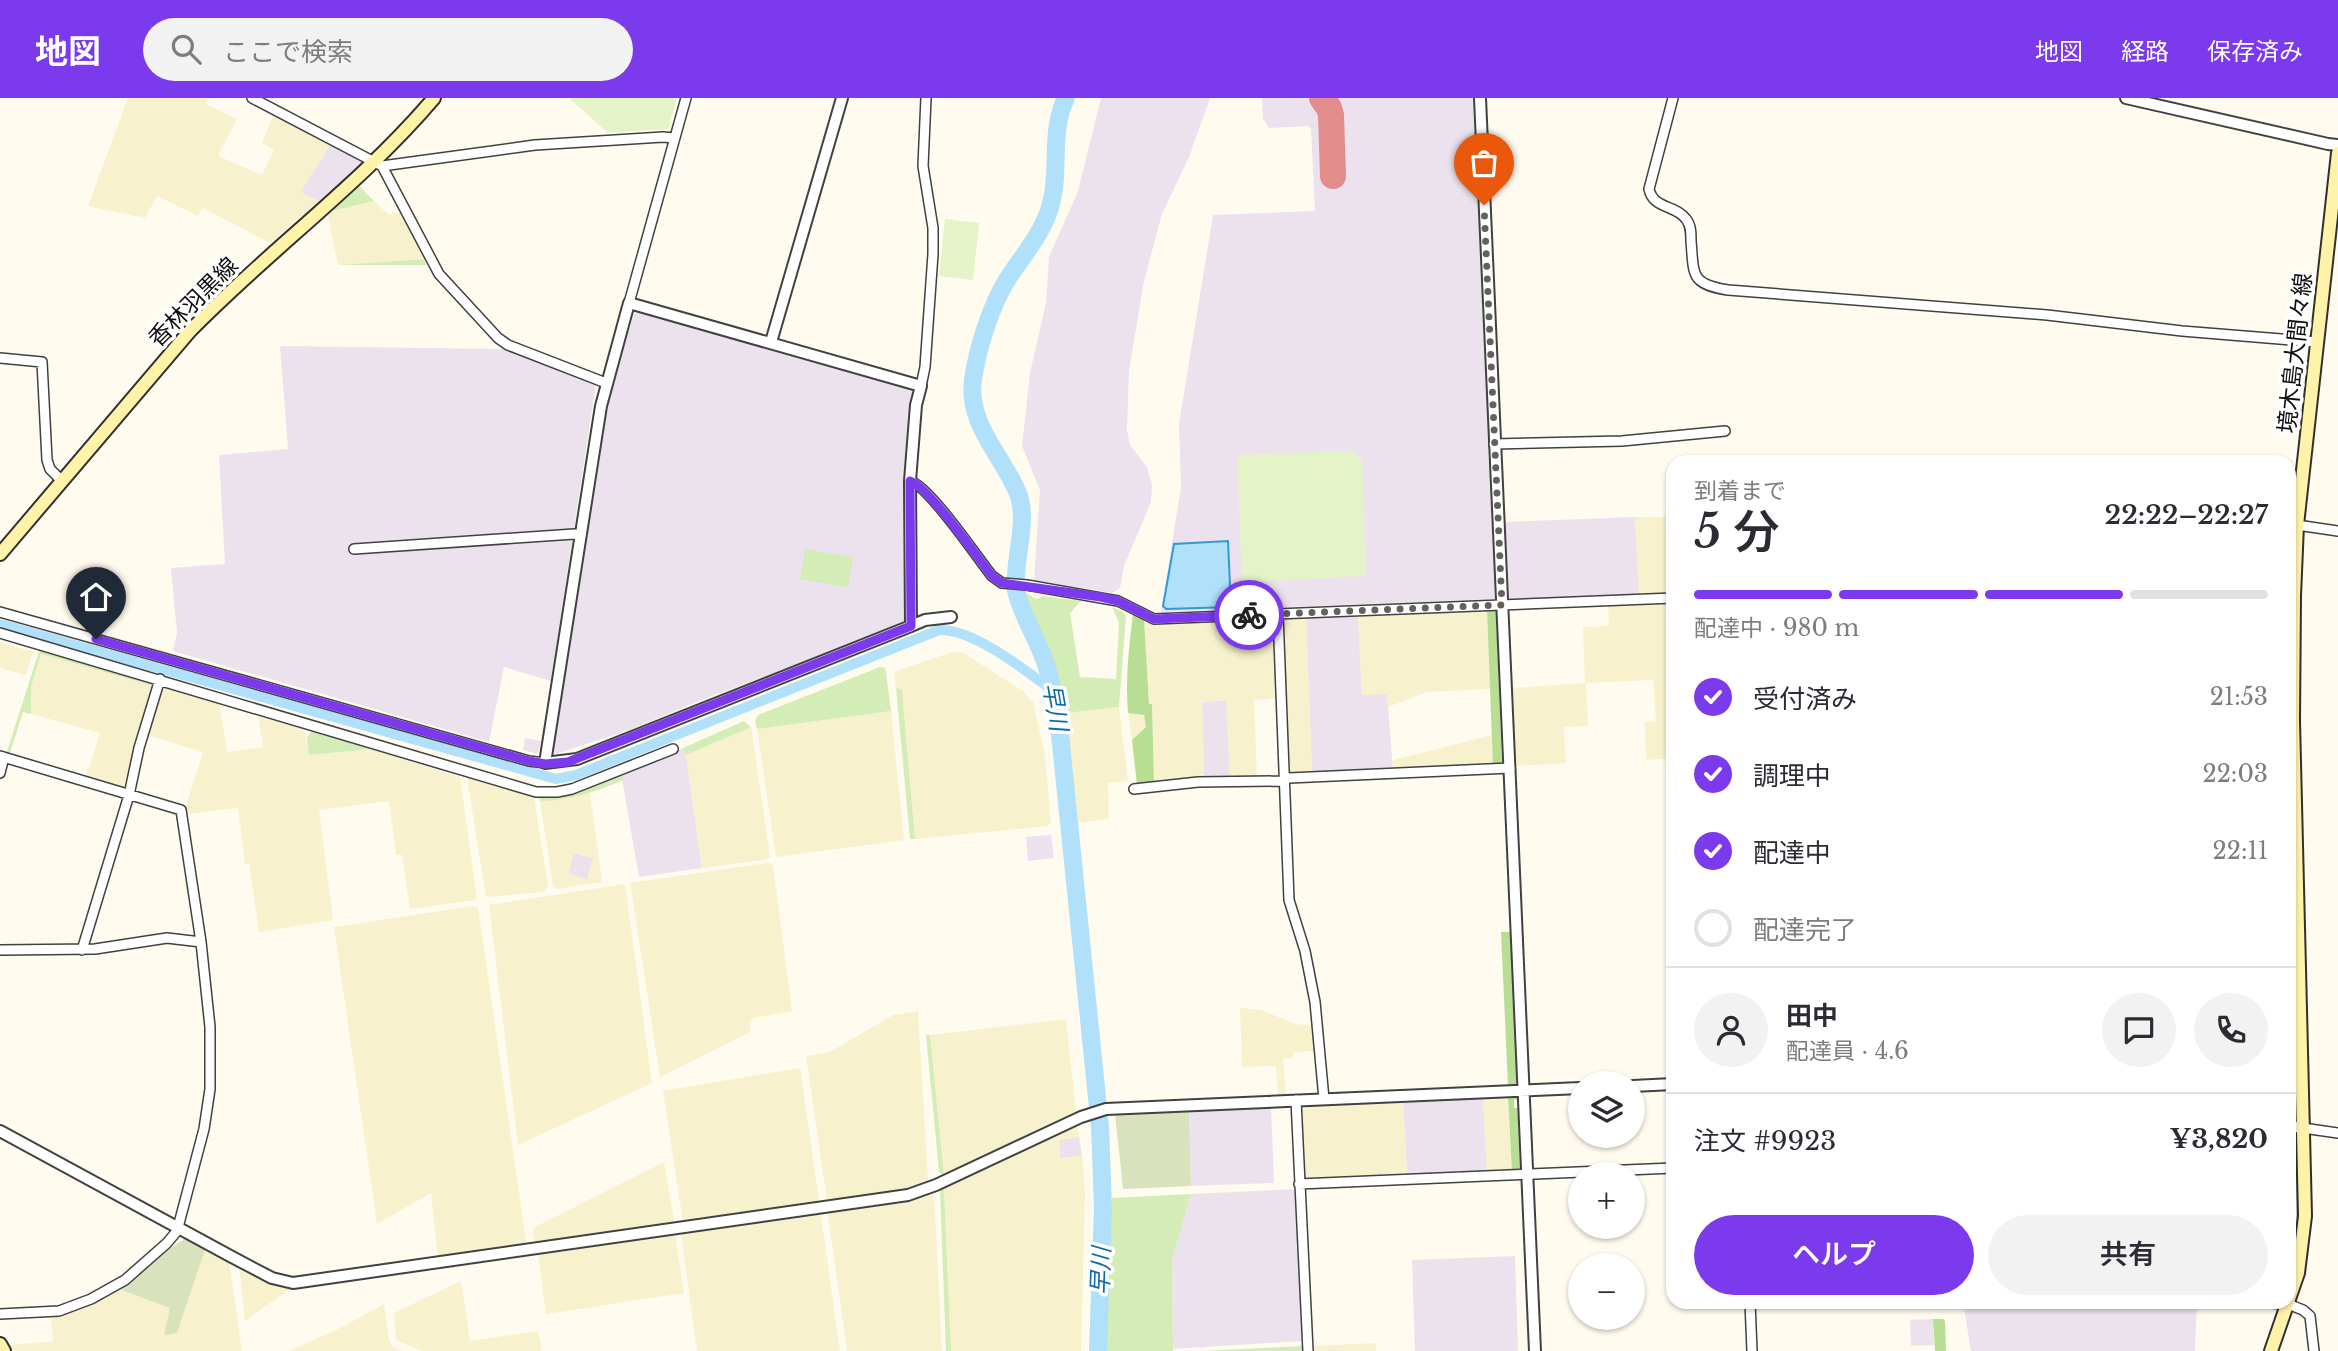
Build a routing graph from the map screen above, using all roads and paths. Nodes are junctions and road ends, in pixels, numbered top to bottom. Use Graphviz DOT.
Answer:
graph roads {
  1 [pos="252,98"];
  2 [pos="434,98"];
  3 [pos="686,98"];
  4 [pos="842,98"];
  5 [pos="926,98"];
  6 [pos="1480,98"];
  7 [pos="1673,98"];
  8 [pos="2126,98"];
  9 [pos="674,138"];
  10 [pos="2338,145"];
  11 [pos="2338,153"];
  12 [pos="378,164"];
  13 [pos="629,303"];
  14 [pos="771,342"];
  15 [pos="2317,342"];
  16 [pos="0,358"];
  17 [pos="606,383"];
  18 [pos="921,386"];
  19 [pos="1725,431"];
  20 [pos="1494,444"];
  21 [pos="62,481"];
  22 [pos="910,481"];
  23 [pos="2297,525"];
  24 [pos="2338,531"];
  25 [pos="581,535"];
  26 [pos="354,549"];
  27 [pos="0,554"];
  28 [pos="2296,562"];
  29 [pos="1666,598"];
  30 [pos="1502,605"];
  31 [pos="0,612"];
  32 [pos="1278,614"];
  33 [pos="951,617"];
  34 [pos="911,626"];
  35 [pos="0,633"];
  36 [pos="160,679"];
  37 [pos="673,749"];
  38 [pos="2,757"];
  39 [pos="545,764"];
  40 [pos="1510,768"];
  41 [pos="0,773"];
  42 [pos="1285,779"];
  43 [pos="1134,789"];
  44 [pos="129,795"];
  45 [pos="2296,810"];
  46 [pos="201,942"];
  47 [pos="0,950"];
  48 [pos="82,950"];
  49 [pos="1666,1084"];
  50 [pos="1645,1085"];
  51 [pos="1568,1089"];
  52 [pos="1524,1091"];
  53 [pos="1324,1099"];
  54 [pos="1296,1100"];
  55 [pos="2296,1127"];
  56 [pos="2303,1128"];
  57 [pos="0,1130"];
  58 [pos="2338,1133"];
  59 [pos="1666,1168"];
  60 [pos="1527,1174"];
  61 [pos="1299,1184"];
  62 [pos="177,1227"];
  63 [pos="2296,1279"];
  64 [pos="2296,1308"];
  65 [pos="1751,1309"];
  66 [pos="2286,1309"];
  67 [pos="0,1314"];
  68 [pos="0,1344"];
  69 [pos="4,1351"];
  70 [pos="1308,1351"];
  71 [pos="1535,1351"];
  72 [pos="1752,1351"];
  73 [pos="2271,1351"];
  74 [pos="2314,1351"];
  1 -- 12 [label="street"];
  2 -- 12 [label="main road, 香林羽黒線"];
  3 -- 9 [label="street"];
  4 -- 14 [label="street"];
  5 -- 18 [label="street"];
  6 -- 20 [label="street"];
  7 -- 15 [label="street"];
  8 -- 10 [label="street"];
  9 -- 12 [label="street"];
  9 -- 13 [label="street"];
  11 -- 15 [label="main road, 境木島大間々線"];
  12 -- 17 [label="street"];
  12 -- 21 [label="main road, 香林羽黒線"];
  13 -- 14 [label="street"];
  13 -- 17 [label="street"];
  14 -- 18 [label="street"];
  15 -- 23 [label="main road, 境木島大間々線"];
  16 -- 21 [label="street"];
  17 -- 25 [label="street"];
  18 -- 22 [label="street"];
  19 -- 20 [label="street"];
  20 -- 30 [label="street"];
  21 -- 27 [label="main road, 香林羽黒線"];
  22 -- 32 [label="street"];
  22 -- 34 [label="street"];
  23 -- 24 [label="street"];
  23 -- 28 [label="main road, 境木島大間々線"];
  25 -- 26 [label="street"];
  25 -- 39 [label="street"];
  29 -- 30 [label="street"];
  30 -- 32 [label="street"];
  30 -- 40 [label="street"];
  31 -- 39 [label="street"];
  32 -- 42 [label="street"];
  33 -- 34 [label="street"];
  34 -- 39 [label="street"];
  35 -- 36 [label="street"];
  36 -- 37 [label="street"];
  36 -- 44 [label="street"];
  38 -- 41 [label="street"];
  38 -- 44 [label="street"];
  40 -- 42 [label="street"];
  40 -- 52 [label="street"];
  42 -- 43 [label="street"];
  42 -- 53 [label="street"];
  44 -- 46 [label="street"];
  44 -- 48 [label="street"];
  45 -- 56 [label="main road, 境木島大間々線"];
  46 -- 48 [label="street"];
  46 -- 62 [label="street"];
  47 -- 48 [label="street"];
  49 -- 50 [label="street"];
  51 -- 52 [label="street"];
  52 -- 53 [label="street"];
  52 -- 60 [label="street"];
  53 -- 54 [label="street"];
  54 -- 61 [label="street"];
  54 -- 62 [label="street"];
  55 -- 56 [label="street"];
  56 -- 58 [label="street"];
  56 -- 63 [label="main road, 境木島大間々線"];
  57 -- 62 [label="street"];
  59 -- 60 [label="street"];
  60 -- 61 [label="street"];
  60 -- 71 [label="street"];
  61 -- 70 [label="street"];
  62 -- 67 [label="street"];
  64 -- 74 [label="street"];
  65 -- 72 [label="street"];
  66 -- 73 [label="main road, 境木島大間々線"];
  68 -- 69 [label="main road"];
}
